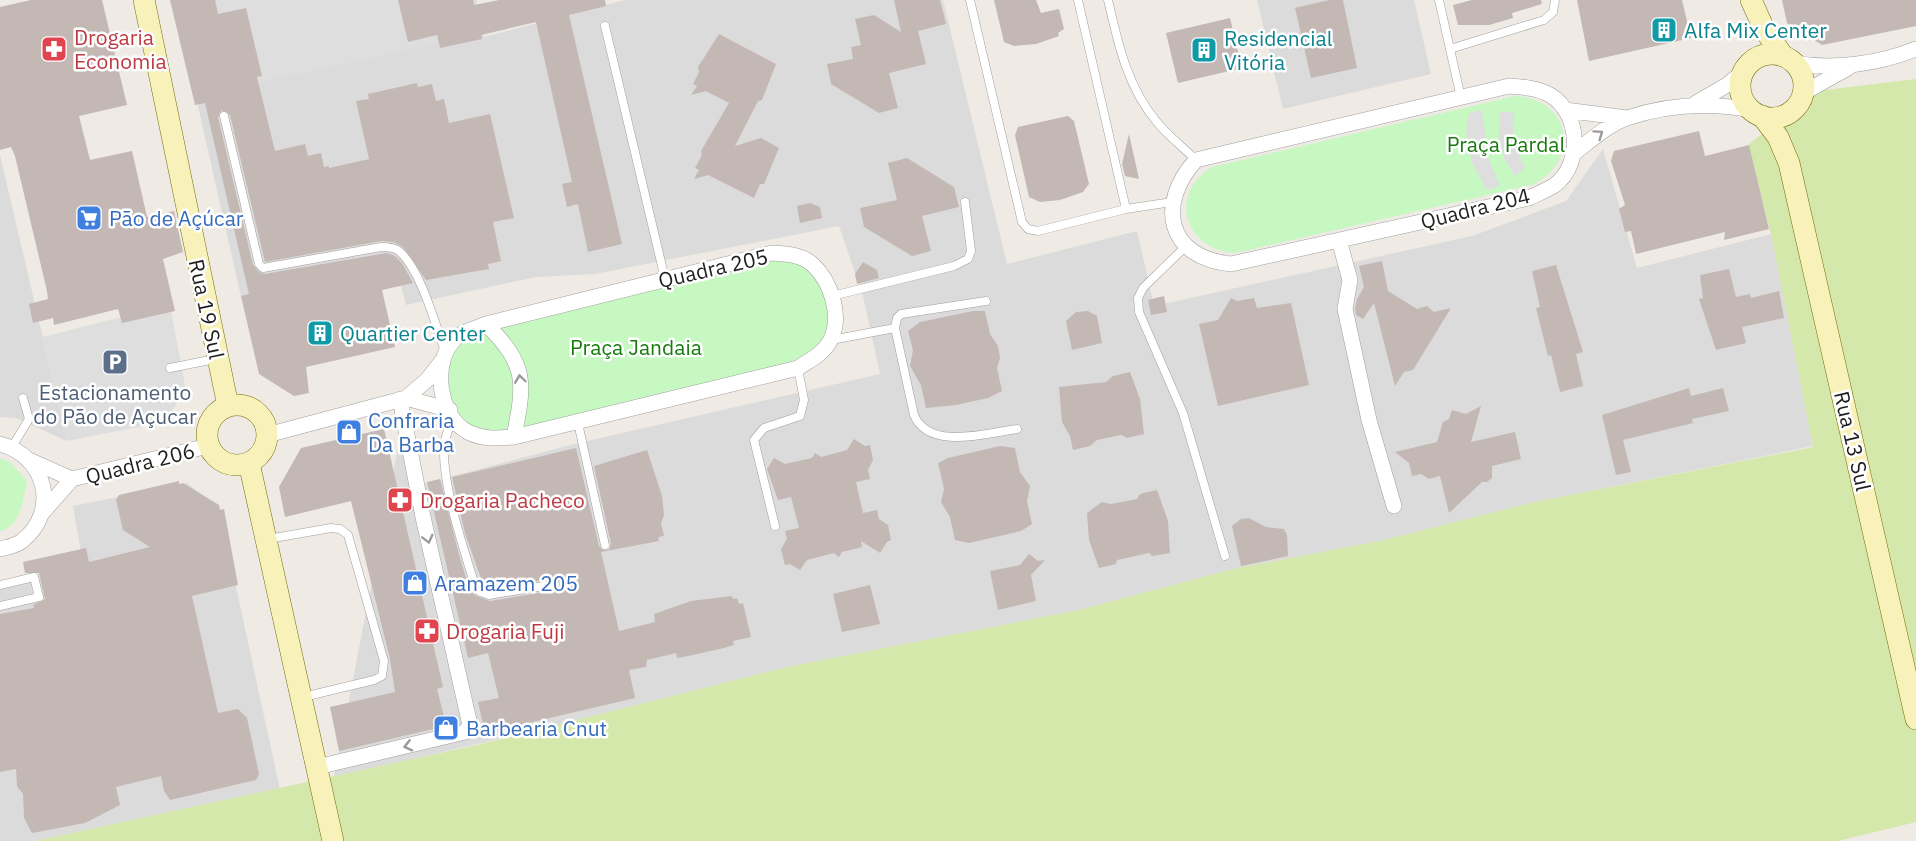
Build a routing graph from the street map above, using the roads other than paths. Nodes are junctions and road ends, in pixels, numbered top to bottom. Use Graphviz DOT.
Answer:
graph roads {
  1 [pos="144,0"];
  2 [pos="970,0"];
  3 [pos="1078,0"];
  4 [pos="1108,0"];
  5 [pos="1439,0"];
  6 [pos="1555,0"];
  7 [pos="1751,0"];
  8 [pos="605,26"];
  9 [pos="1450,49"];
  10 [pos="1915,50"];
  11 [pos="1788,60"];
  12 [pos="1853,65"];
  13 [pos="1746,67"];
  14 [pos="1461,98"];
  15 [pos="1799,101"];
  16 [pos="1696,103"];
  17 [pos="1565,110"];
  18 [pos="1757,113"];
  19 [pos="224,116"];
  20 [pos="1627,118"];
  21 [pos="1573,154"];
  22 [pos="1196,160"];
  23 [pos="1790,164"];
  24 [pos="965,202"];
  25 [pos="1172,202"];
  26 [pos="1126,209"];
  27 [pos="1339,240"];
  28 [pos="1185,247"];
  29 [pos="665,279"];
  30 [pos="832,296"];
  31 [pos="986,301"];
  32 [pos="486,324"];
  33 [pos="895,328"];
  34 [pos="831,340"];
  35 [pos="444,355"];
  36 [pos="217,358"];
  37 [pos="798,368"];
  38 [pos="170,369"];
  39 [pos="23,398"];
  40 [pos="403,398"];
  41 [pos="228,406"];
  42 [pos="452,413"];
  43 [pos="578,423"];
  44 [pos="1017,429"];
  45 [pos="267,435"];
  46 [pos="514,437"];
  47 [pos="6,446"];
  48 [pos="208,446"];
  49 [pos="29,460"];
  50 [pos="249,463"];
  51 [pos="72,479"];
  52 [pos="1394,506"];
  53 [pos="43,513"];
  54 [pos="775,526"];
  55 [pos="266,540"];
  56 [pos="605,545"];
  57 [pos="0,549"];
  58 [pos="1225,556"];
  59 [pos="555,584"];
  60 [pos="0,585"];
  61 [pos="0,606"];
  62 [pos="301,698"];
  63 [pos="1916,719"];
  64 [pos="317,767"];
  65 [pos="333,841"];
  1 -- 36 [label="street, Rua 19 Sul"];
  2 -- 26 [label="lane"];
  3 -- 26 [label="lane"];
  4 -- 22 [label="lane"];
  5 -- 9 [label="lane"];
  6 -- 9 [label="lane"];
  7 -- 11 [label="street"];
  7 -- 13 [label="street"];
  8 -- 29 [label="lane"];
  9 -- 14 [label="lane"];
  10 -- 12 [label="street"];
  11 -- 12 [label="street"];
  11 -- 13 [label="street"];
  11 -- 15 [label="street"];
  12 -- 15 [label="street"];
  13 -- 16 [label="street"];
  13 -- 18 [label="street"];
  14 -- 17 [label="street"];
  14 -- 22 [label="street"];
  15 -- 18 [label="street"];
  15 -- 23 [label="street, Rua 13 Sul"];
  16 -- 18 [label="street"];
  16 -- 20 [label="street"];
  17 -- 20 [label="street"];
  17 -- 21 [label="street"];
  18 -- 23 [label="street, Rua 13 Sul"];
  19 -- 35 [label="lane"];
  21 -- 20 [label="street, one-way"];
  21 -- 27 [label="street, Quadra 204"];
  22 -- 25 [label="street"];
  23 -- 63 [label="street, Rua 13 Sul"];
  24 -- 30 [label="lane"];
  25 -- 26 [label="lane"];
  25 -- 28 [label="street"];
  27 -- 28 [label="street, Quadra 204"];
  27 -- 52 [label="street"];
  28 -- 58 [label="lane"];
  29 -- 30 [label="street, Quadra 205"];
  29 -- 32 [label="street, Quadra 205"];
  30 -- 34 [label="street, Quadra 205"];
  31 -- 33 [label="lane"];
  32 -- 35 [label="street, Quadra 205"];
  46 -- 32 [label="street, one-way"];
  33 -- 34 [label="lane"];
  33 -- 44 [label="lane"];
  34 -- 37 [label="street"];
  35 -- 40 [label="street, Quadra 205"];
  35 -- 42 [label="street"];
  36 -- 38 [label="lane"];
  36 -- 41 [label="street, Rua 19 Sul"];
  37 -- 43 [label="street"];
  37 -- 54 [label="lane"];
  39 -- 47 [label="lane"];
  40 -- 42 [label="street"];
  40 -- 45 [label="street, Quadra 205"];
  40 -- 64 [label="street, one-way"];
  41 -- 45 [label="street"];
  41 -- 48 [label="street"];
  42 -- 46 [label="street"];
  42 -- 59 [label="lane"];
  43 -- 46 [label="street"];
  43 -- 56 [label="lane"];
  45 -- 50 [label="street"];
  47 -- 49 [label="street, Quadra 206"];
  48 -- 50 [label="street"];
  48 -- 51 [label="street, Quadra 206"];
  49 -- 51 [label="street, Quadra 206"];
  49 -- 53 [label="street, Quadra 206"];
  50 -- 55 [label="street"];
  51 -- 53 [label="street, Quadra 206"];
  53 -- 57 [label="street, Quadra 206"];
  55 -- 62 [label="street"];
  55 -- 62 [label="lane"];
  60 -- 61 [label="lane"];
  62 -- 64 [label="street"];
  64 -- 65 [label="street"];
}
